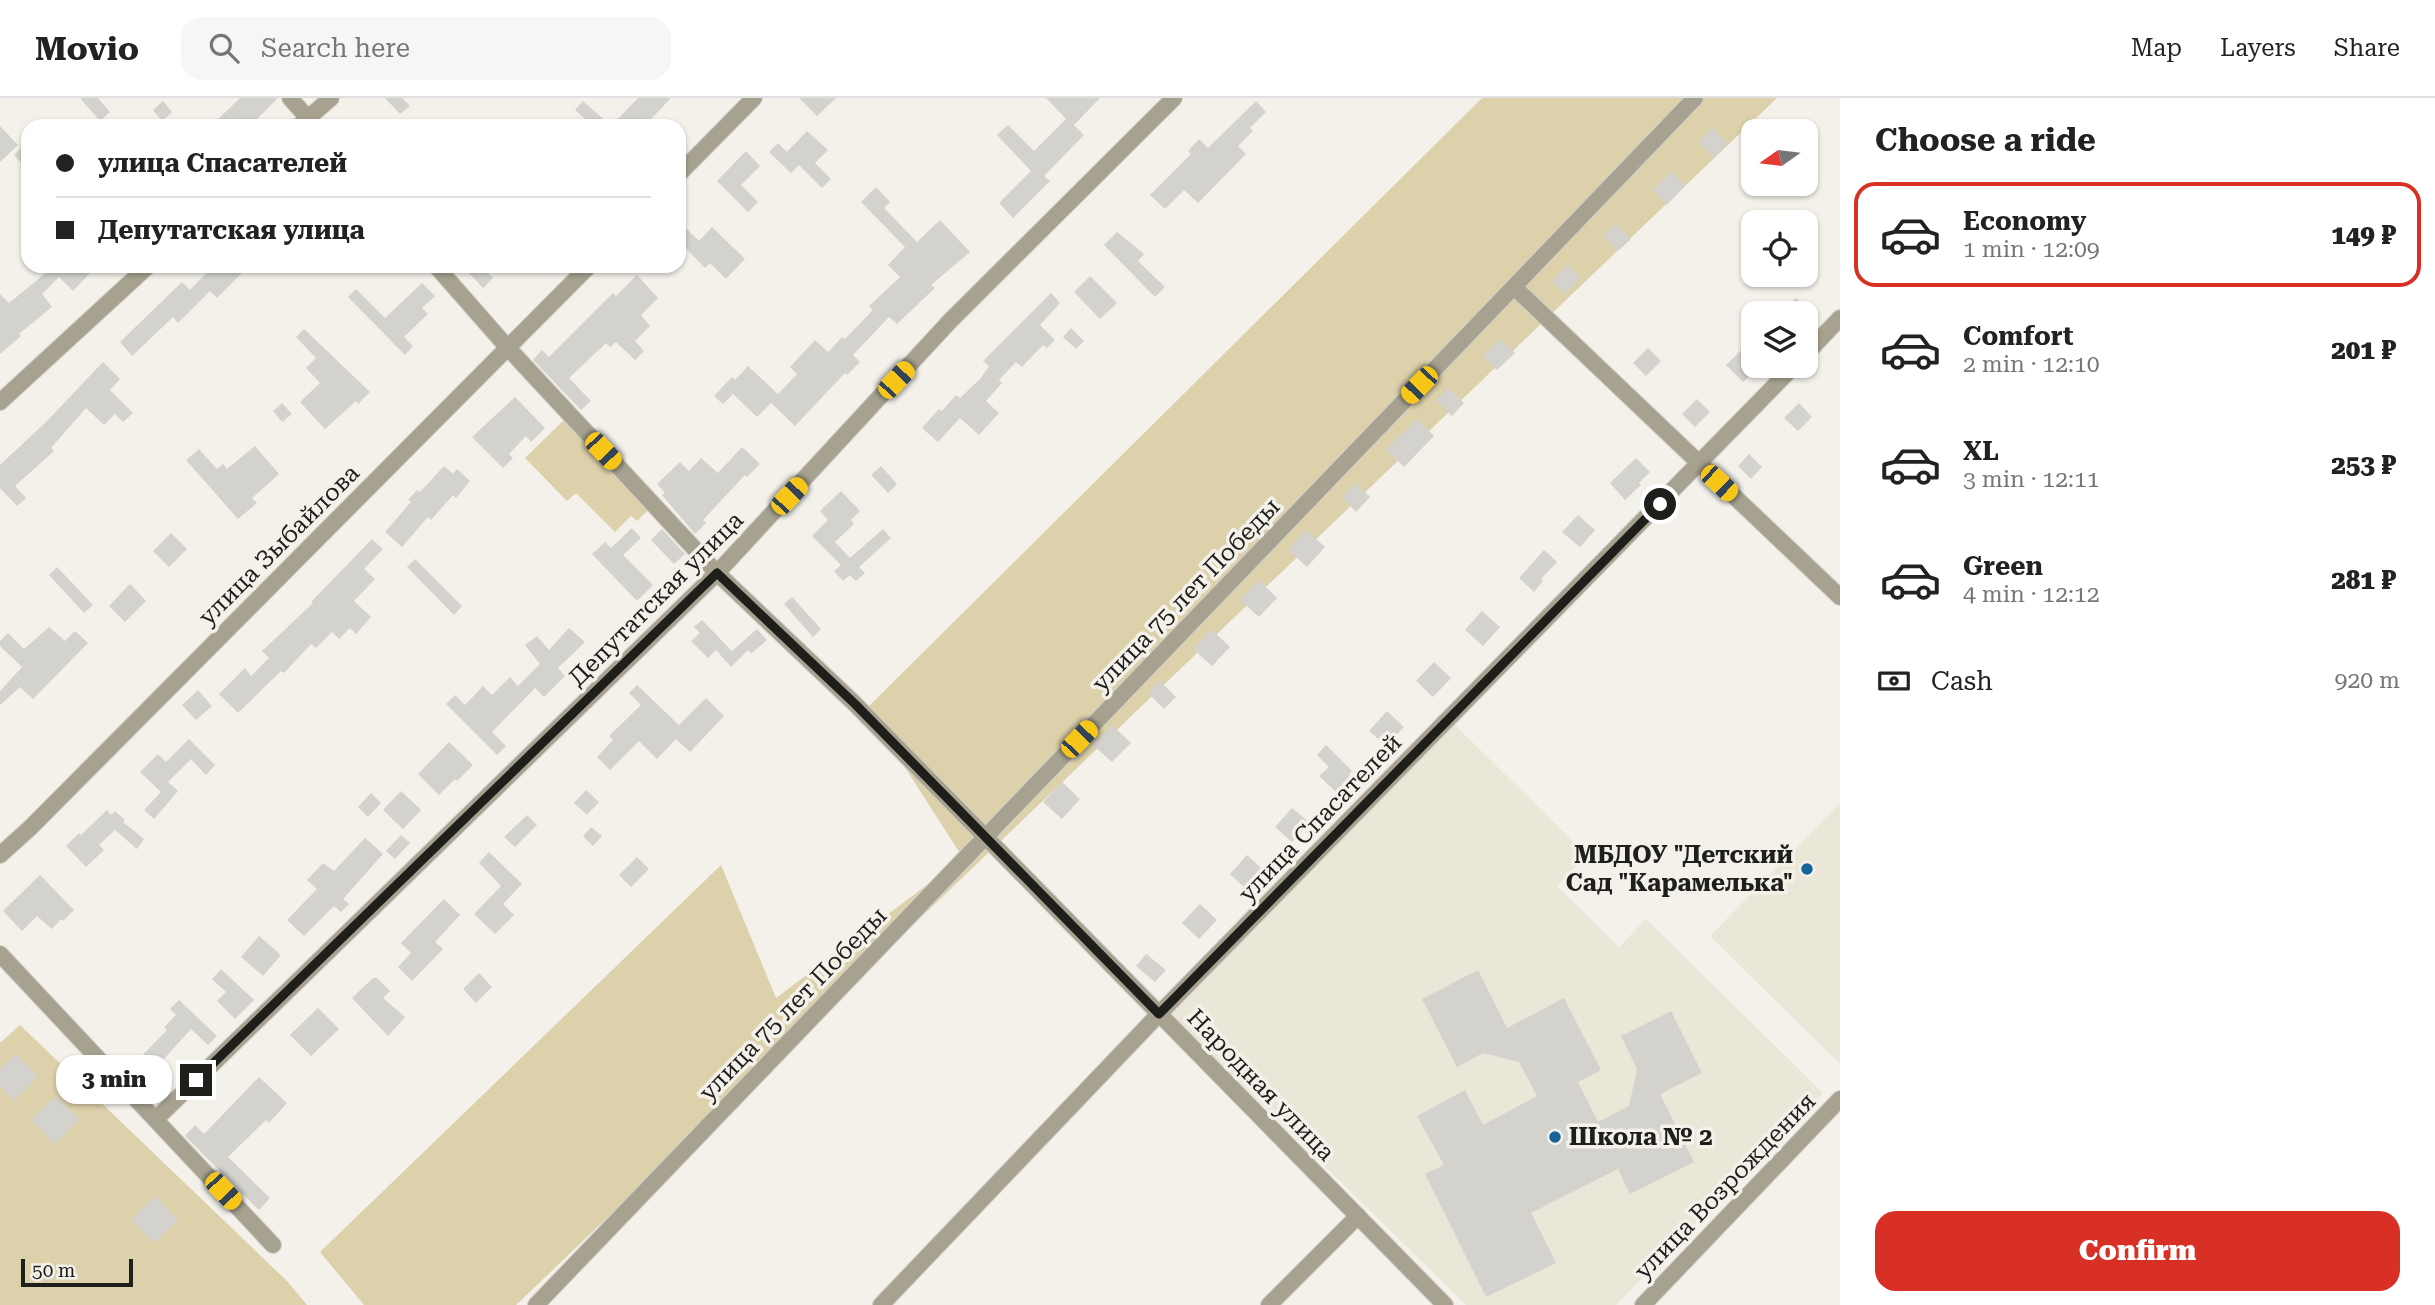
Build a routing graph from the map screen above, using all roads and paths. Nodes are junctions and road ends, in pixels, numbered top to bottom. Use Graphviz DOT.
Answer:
graph roads {
  1 [pos="290,98"];
  2 [pos="331,98"];
  3 [pos="754,98"];
  4 [pos="1174,98"];
  5 [pos="1695,98"];
  6 [pos="304,119"];
  7 [pos="311,119"];
  8 [pos="686,167"];
  9 [pos="140,273"];
  10 [pos="442,273"];
  11 [pos="582,273"];
  12 [pos="1514,287"];
  13 [pos="1840,318"];
  14 [pos="1818,341"];
  15 [pos="508,348"];
  16 [pos="1782,378"];
  17 [pos="0,402"];
  18 [pos="1699,464"];
  19 [pos="717,573"];
  20 [pos="1840,597"];
  21 [pos="985,837"];
  22 [pos="0,855"];
  23 [pos="0,954"];
  24 [pos="1159,1014"];
  25 [pos="1840,1099"];
  26 [pos="156,1119"];
  27 [pos="1358,1216"];
  28 [pos="273,1245"];
  29 [pos="536,1305"];
  30 [pos="881,1305"];
  31 [pos="1269,1305"];
  32 [pos="1445,1305"];
  33 [pos="1643,1305"];
  1 -- 6 [label="street"];
  2 -- 7 [label="street"];
  3 -- 8 [label="street"];
  4 -- 19 [label="street, Депутатская улица"];
  5 -- 12 [label="street, улица 75 лет Победы"];
  9 -- 17 [label="street"];
  10 -- 15 [label="street, Народная улица"];
  11 -- 15 [label="street, улица Зыбайлова"];
  12 -- 18 [label="street"];
  12 -- 21 [label="street, улица 75 лет Победы"];
  13 -- 14 [label="street"];
  15 -- 19 [label="street, Народная улица"];
  15 -- 22 [label="street, улица Зыбайлова"];
  16 -- 18 [label="street, улица Спасателей"];
  18 -- 20 [label="street"];
  18 -- 24 [label="street, улица Спасателей"];
  19 -- 21 [label="street, Народная улица"];
  19 -- 26 [label="street, Депутатская улица"];
  21 -- 24 [label="street, Народная улица"];
  21 -- 29 [label="street, улица 75 лет Победы"];
  23 -- 26 [label="street"];
  24 -- 27 [label="street, Народная улица"];
  24 -- 30 [label="street, улица Спасателей"];
  25 -- 33 [label="street, улица Возрождения"];
  26 -- 28 [label="street"];
  27 -- 31 [label="street"];
  27 -- 32 [label="street, Народная улица"];
}
